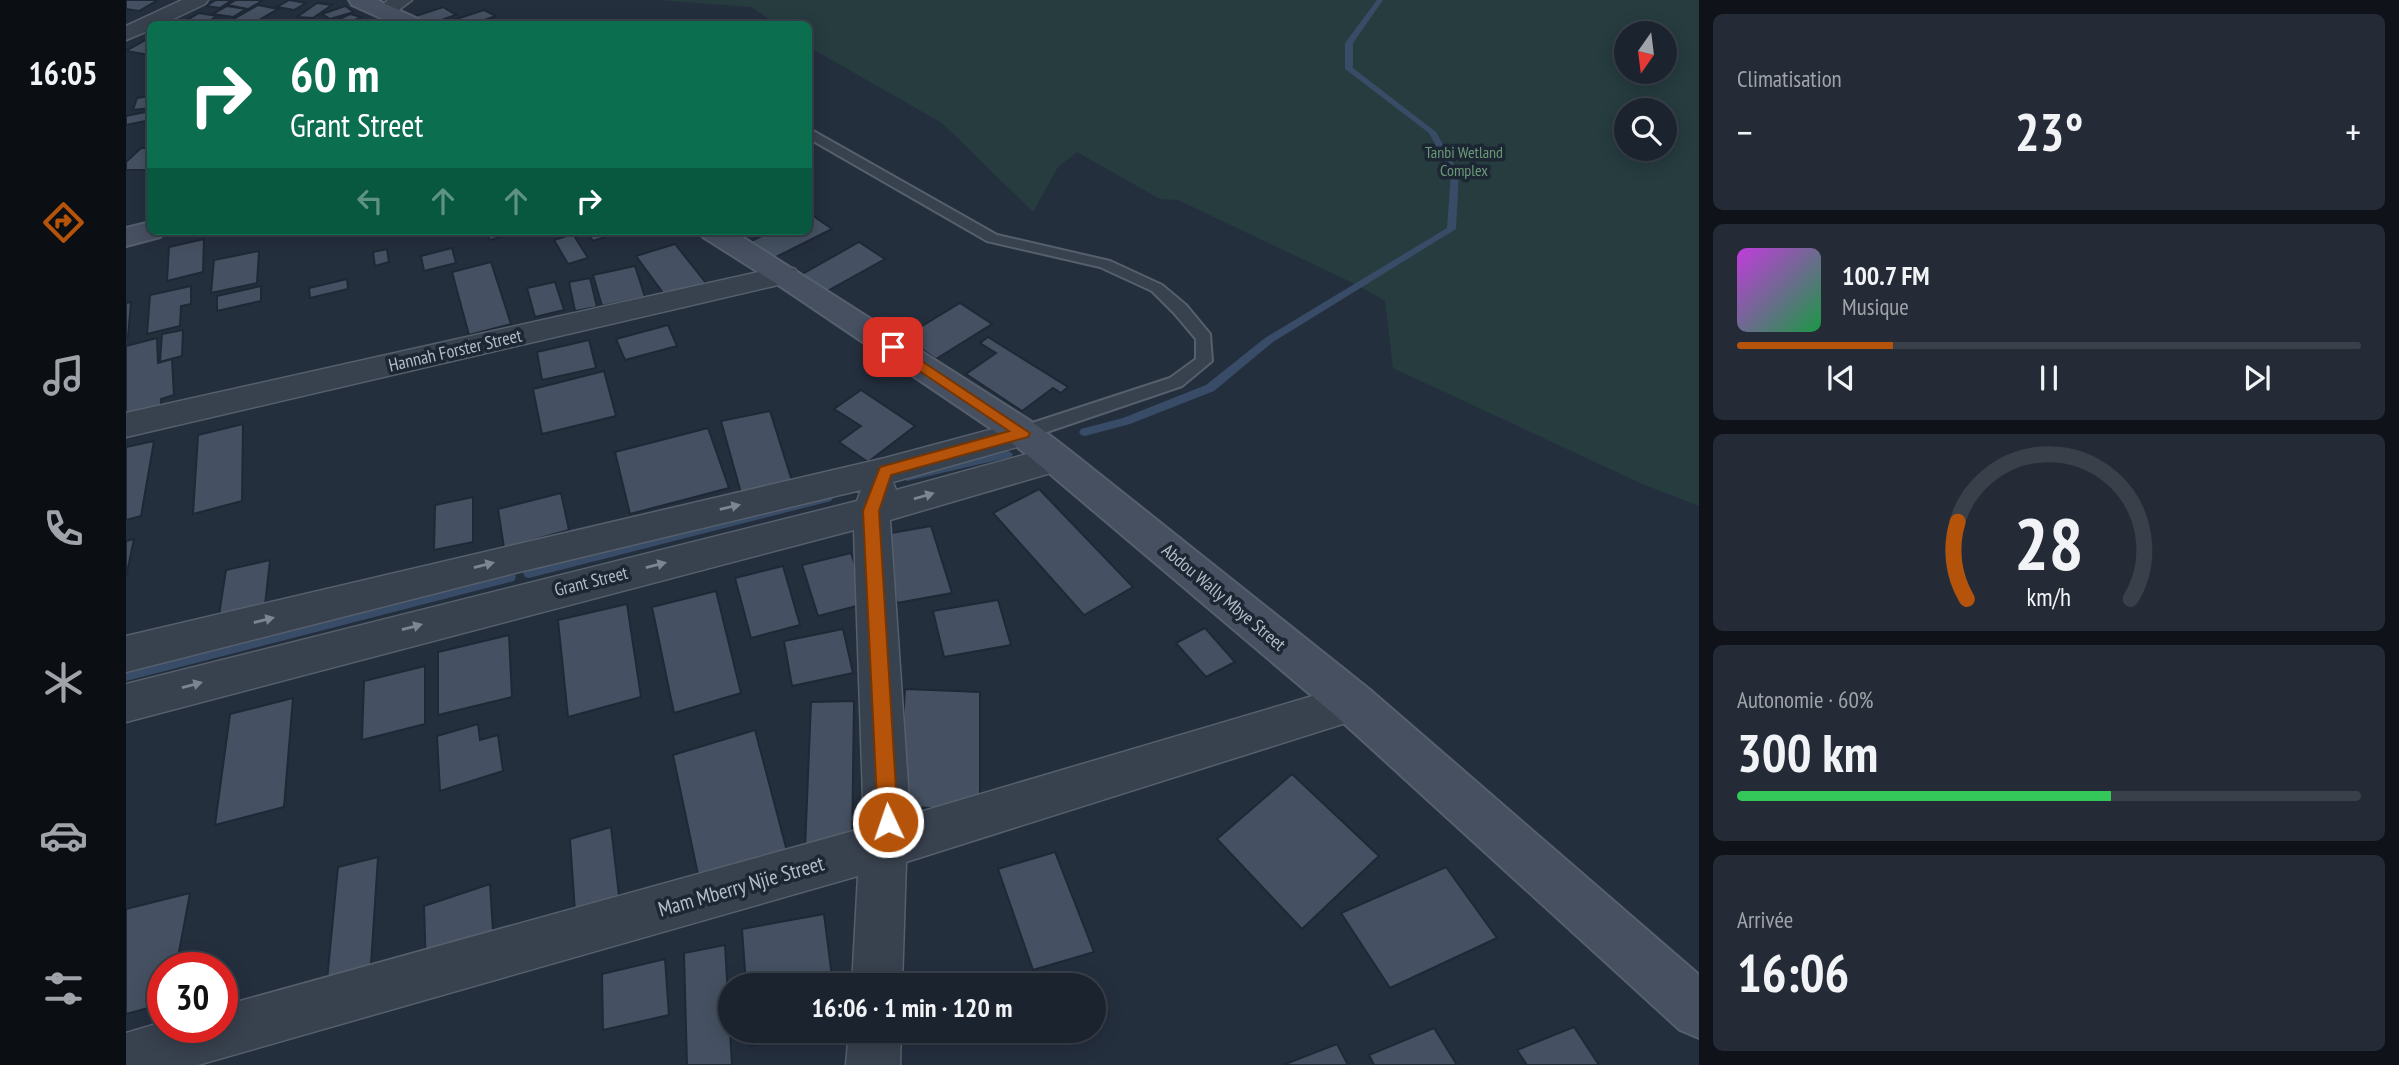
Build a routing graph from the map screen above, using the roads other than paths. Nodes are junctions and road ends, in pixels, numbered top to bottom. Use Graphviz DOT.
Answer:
graph roads {
  1 [pos="198,0"];
  2 [pos="360,0"];
  3 [pos="393,6"];
  4 [pos="154,21"];
  5 [pos="407,21"];
  6 [pos="147,24"];
  7 [pos="126,34"];
  8 [pos="812,134"];
  9 [pos="147,232"];
  10 [pos="720,235"];
  11 [pos="126,237"];
  12 [pos="785,275"];
  13 [pos="126,425"];
  14 [pos="1023,433"];
  15 [pos="1056,459"];
  16 [pos="885,471"];
  17 [pos="871,511"];
  18 [pos="126,654"];
  19 [pos="126,703"];
  20 [pos="1353,704"];
  21 [pos="883,846"];
  22 [pos="878,973"];
  23 [pos="1699,1011"];
  24 [pos="874,1043"];
  25 [pos="126,1059"];
  26 [pos="873,1065"];
  1 -- 4 [label="street"];
  2 -- 3 [label="street"];
  3 -- 5 [label="street"];
  6 -- 7 [label="street"];
  8 -- 14 [label="lane"];
  9 -- 11 [label="street"];
  10 -- 12 [label="street, Abdou Wally Mbye Street"];
  12 -- 13 [label="street, Hannah Forster Street"];
  12 -- 14 [label="street, Abdou Wally Mbye Street"];
  14 -- 15 [label="street, Abdou Wally Mbye Street"];
  14 -- 16 [label="street"];
  17 -- 15 [label="street, Grant Street, one-way"];
  15 -- 20 [label="street, Abdou Wally Mbye Street"];
  16 -- 17 [label="street"];
  18 -- 16 [label="street, one-way"];
  19 -- 17 [label="street, Grant Street, one-way"];
  17 -- 21 [label="street"];
  20 -- 21 [label="street, Mam Mberry Njie Street"];
  20 -- 23 [label="street, Abdou Wally Mbye Street"];
  21 -- 22 [label="street"];
  21 -- 25 [label="street, Mam Mberry Njie Street"];
  24 -- 26 [label="street"];
}
